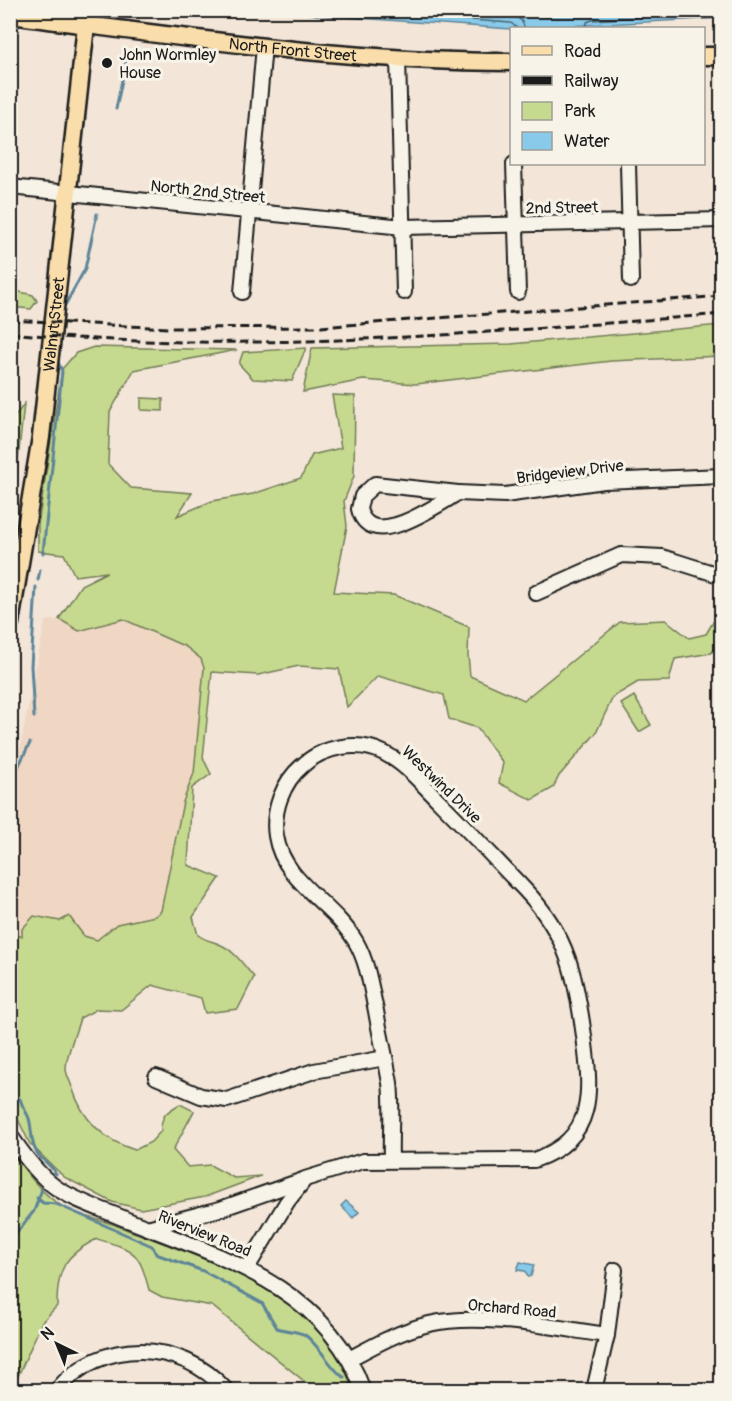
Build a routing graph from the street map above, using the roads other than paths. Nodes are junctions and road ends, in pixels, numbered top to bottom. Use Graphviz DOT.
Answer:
graph roads {
  1 [pos="10,15"];
  2 [pos="86,25"];
  3 [pos="264,46"];
  4 [pos="705,56"];
  5 [pos="722,56"];
  6 [pos="398,58"];
  7 [pos="510,62"];
  8 [pos="514,165"];
  9 [pos="628,165"];
  10 [pos="10,187"];
  11 [pos="68,193"];
  12 [pos="249,212"];
  13 [pos="722,220"];
  14 [pos="628,222"];
  15 [pos="515,224"];
  16 [pos="403,227"];
  17 [pos="630,280"];
  18 [pos="242,292"];
  19 [pos="404,292"];
  20 [pos="518,292"];
  21 [pos="722,476"];
  22 [pos="458,493"];
  23 [pos="722,576"];
  24 [pos="14,583"];
  25 [pos="536,593"];
  26 [pos="10,623"];
  27 [pos="385,1058"];
  28 [pos="156,1077"];
  29 [pos="10,1135"];
  30 [pos="391,1160"];
  31 [pos="305,1179"];
  32 [pos="147,1228"];
  33 [pos="247,1268"];
  34 [pos="615,1270"];
  35 [pos="607,1335"];
  36 [pos="349,1359"];
  37 [pos="57,1390"];
  38 [pos="226,1390"];
  39 [pos="363,1390"];
  40 [pos="594,1390"];
  1 -- 2 [label="main road, North Front Street"];
  2 -- 3 [label="main road, North Front Street"];
  2 -- 11 [label="main road, Walnut Street"];
  3 -- 6 [label="main road, North Front Street"];
  3 -- 12 [label="street"];
  4 -- 5 [label="main road"];
  6 -- 7 [label="main road, North Front Street"];
  6 -- 16 [label="street"];
  8 -- 15 [label="street"];
  9 -- 14 [label="street"];
  10 -- 11 [label="street, North 2nd Street"];
  11 -- 12 [label="street, North 2nd Street"];
  11 -- 24 [label="main road, Walnut Street"];
  12 -- 16 [label="street, North 2nd Street"];
  12 -- 18 [label="street"];
  13 -- 14 [label="street, 2nd Street"];
  14 -- 15 [label="street, 2nd Street"];
  14 -- 17 [label="street"];
  15 -- 16 [label="street, 2nd Street"];
  15 -- 20 [label="street"];
  16 -- 19 [label="street"];
  21 -- 22 [label="street, Bridgeview Drive"];
  22 -- 22 [label="street, Bridgeview Drive"];
  23 -- 25 [label="street"];
  24 -- 26 [label="main road, Walnut Street"];
  27 -- 28 [label="street"];
  27 -- 30 [label="street, Westwind Drive"];
  27 -- 30 [label="street, Westwind Drive"];
  29 -- 32 [label="street, Riverview Road"];
  30 -- 31 [label="street, Westwind Drive"];
  31 -- 32 [label="street, Westwind Drive"];
  31 -- 33 [label="street"];
  32 -- 33 [label="street, Riverview Road"];
  33 -- 36 [label="street, Riverview Road"];
  34 -- 35 [label="street"];
  35 -- 36 [label="street, Orchard Road"];
  35 -- 40 [label="street"];
  36 -- 39 [label="street, Riverview Road"];
  37 -- 38 [label="street"];
}
